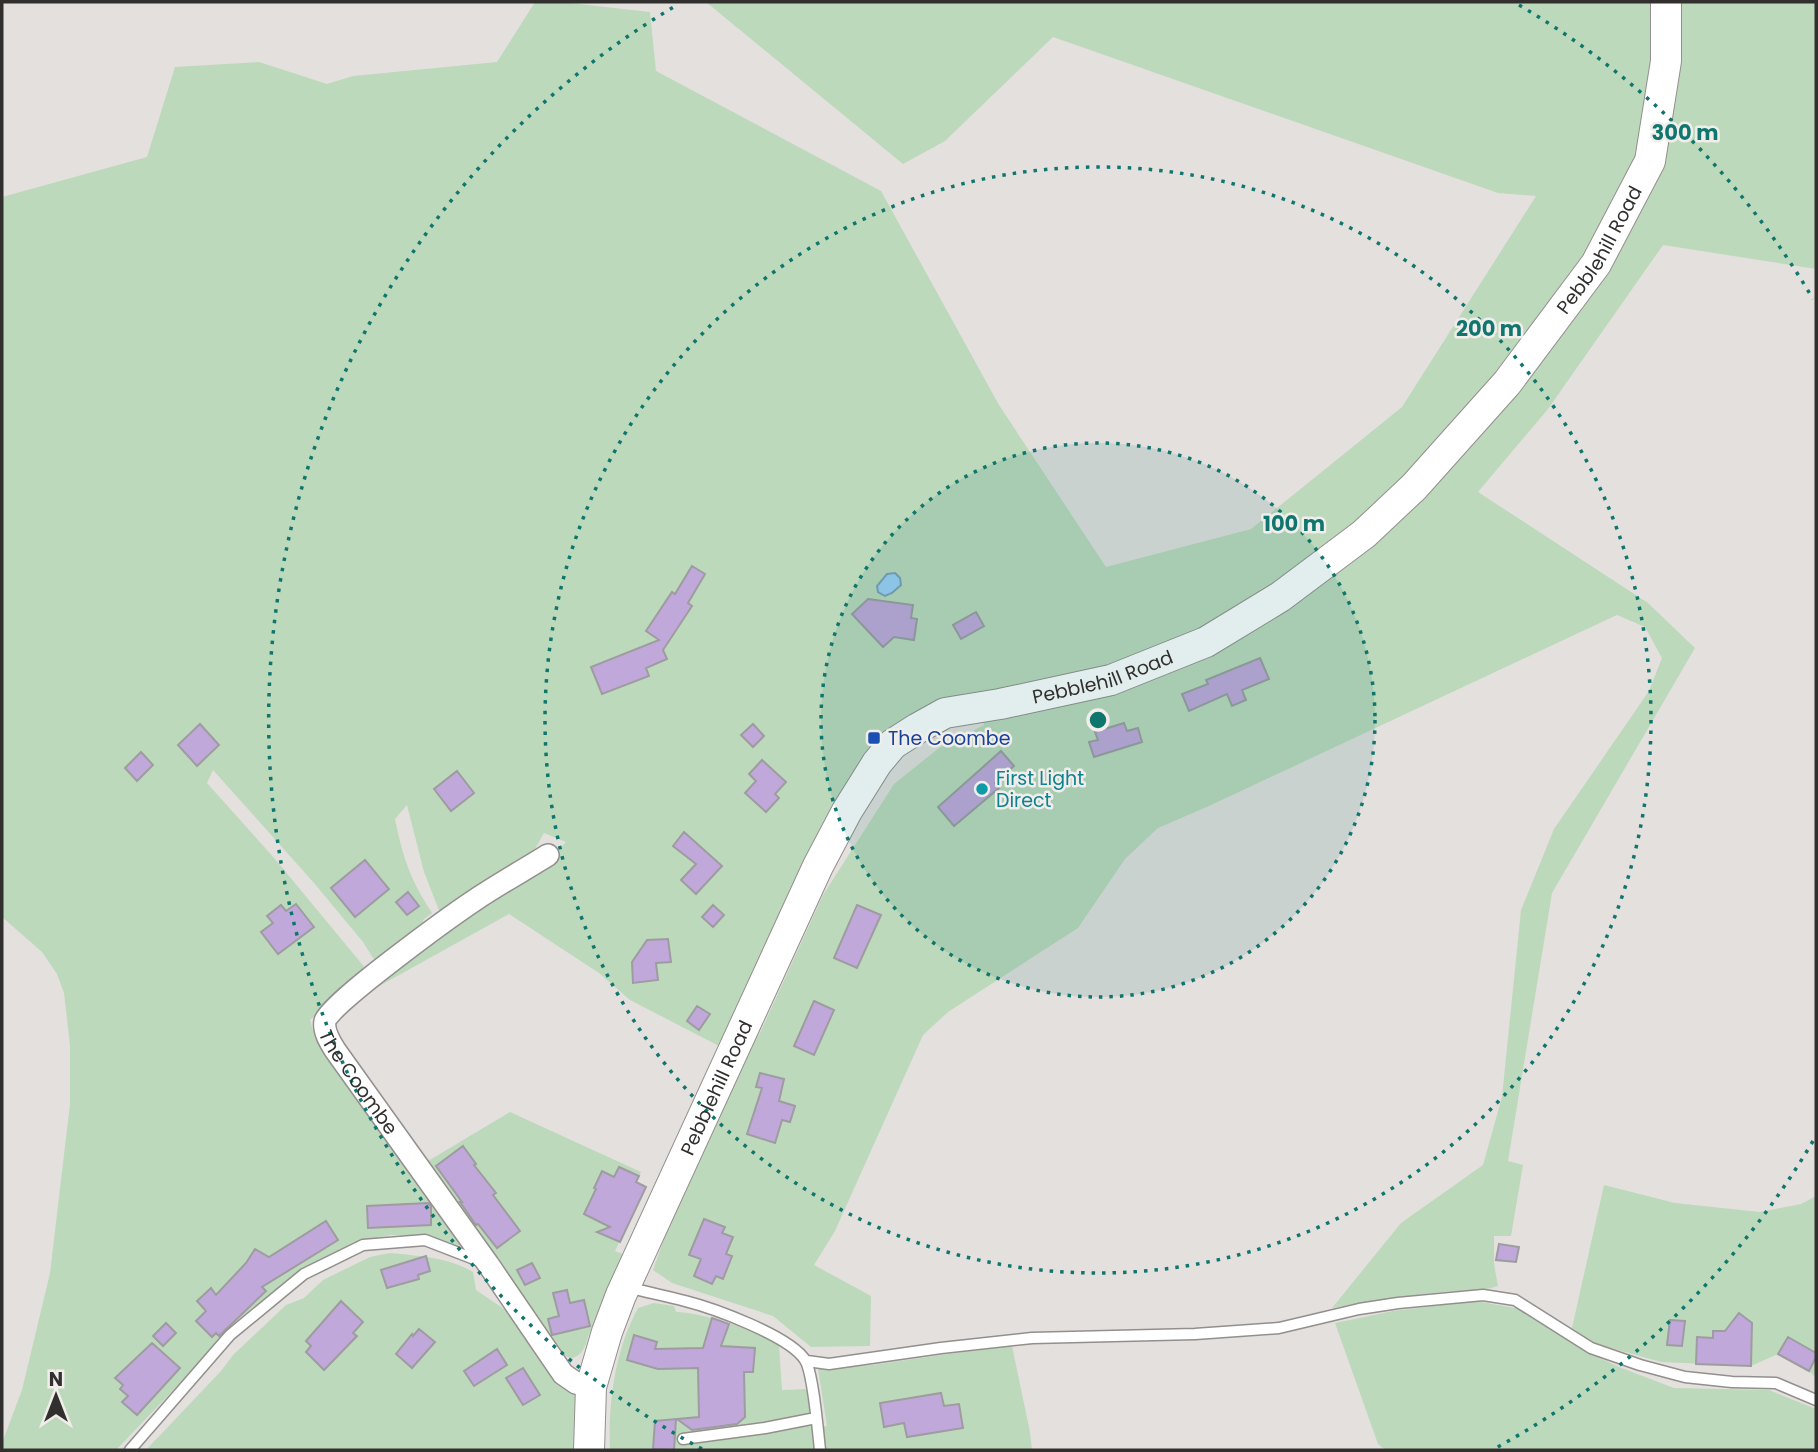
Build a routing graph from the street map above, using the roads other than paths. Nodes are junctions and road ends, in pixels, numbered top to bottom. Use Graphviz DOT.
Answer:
graph roads {
  1 [pos="1665,2"];
  2 [pos="548,855"];
  3 [pos="488,1264"];
  4 [pos="625,1286"];
  5 [pos="807,1362"];
  6 [pos="591,1387"];
  7 [pos="1816,1400"];
  8 [pos="816,1418"];
  9 [pos="684,1439"];
  10 [pos="130,1450"];
  11 [pos="589,1450"];
  12 [pos="820,1450"];
  1 -- 4 [label="main road, Pebblehill Road"];
  2 -- 3 [label="street, The Coombe"];
  3 -- 6 [label="street, The Coombe"];
  3 -- 10 [label="lane"];
  4 -- 5 [label="lane"];
  4 -- 6 [label="main road, Pebblehill Road"];
  5 -- 7 [label="lane"];
  5 -- 8 [label="lane"];
  6 -- 11 [label="main road, Pebblehill Road"];
  8 -- 9 [label="lane"];
  8 -- 12 [label="lane"];
}
